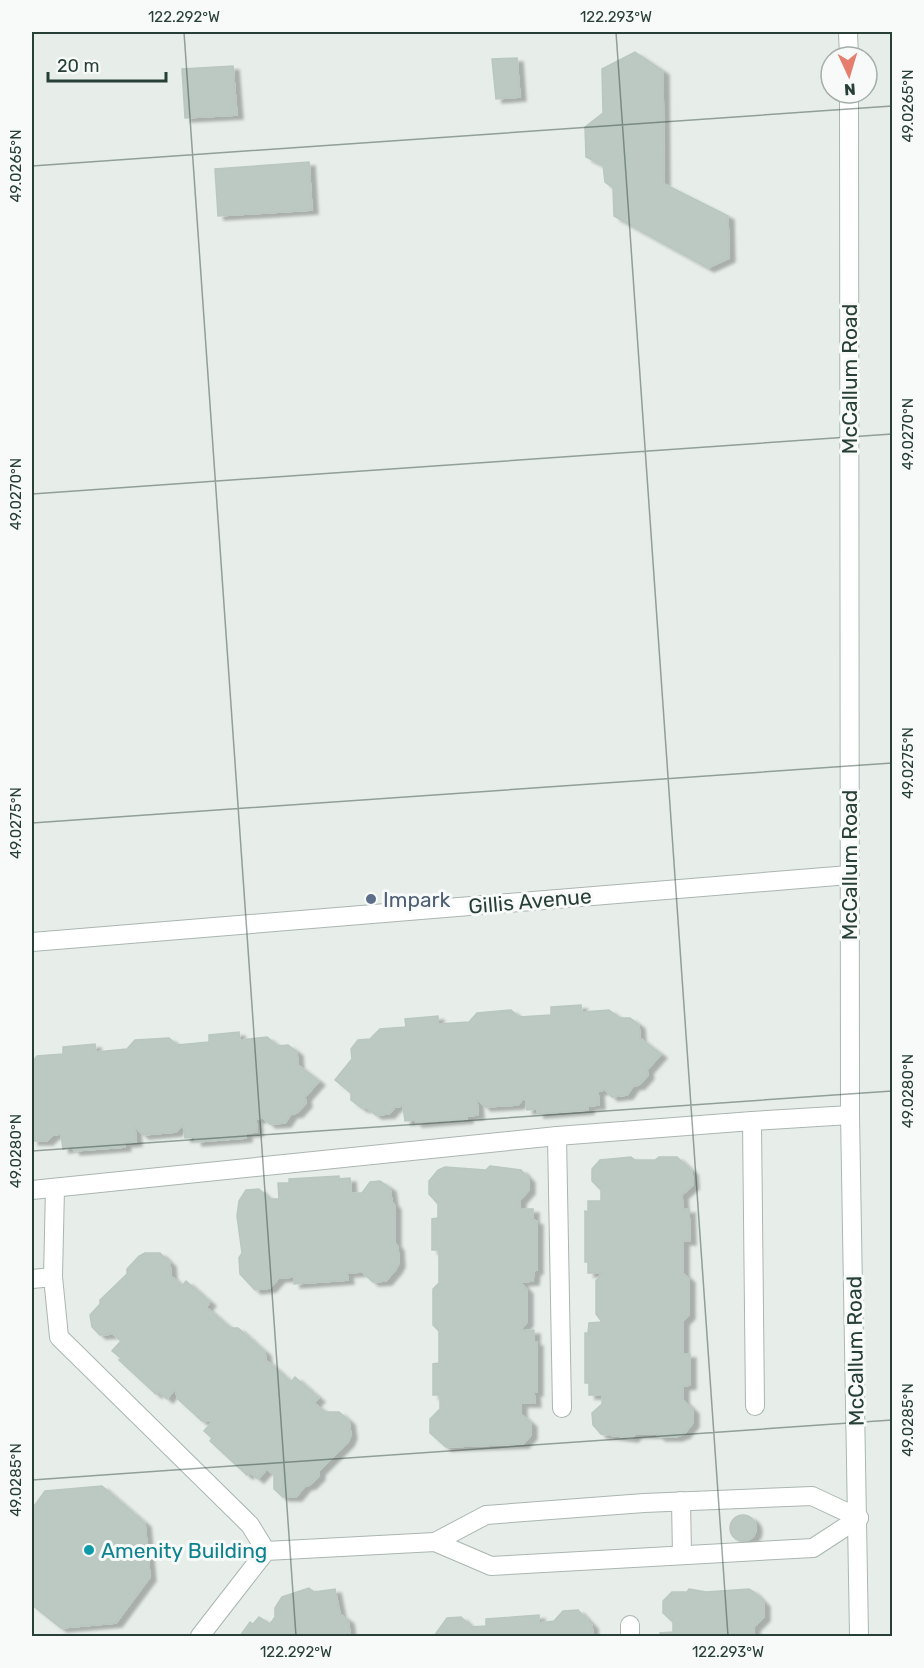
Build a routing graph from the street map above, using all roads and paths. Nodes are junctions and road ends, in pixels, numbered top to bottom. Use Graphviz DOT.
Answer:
graph roads {
  1 [pos="849,105"];
  2 [pos="849,875"];
  3 [pos="32,942"];
  4 [pos="850,1114"];
  5 [pos="752,1121"];
  6 [pos="557,1136"];
  7 [pos="55,1188"];
  8 [pos="32,1190"];
  9 [pos="53,1277"];
  10 [pos="32,1278"];
  11 [pos="755,1406"];
  12 [pos="562,1408"];
  13 [pos="681,1501"];
  14 [pos="859,1518"];
  15 [pos="435,1542"];
  16 [pos="266,1551"];
  17 [pos="682,1554"];
  18 [pos="200,1636"];
  19 [pos="859,1636"];
  1 -- 2 [label="main road, McCallum Road"];
  2 -- 3 [label="main road, Gillis Avenue"];
  2 -- 4 [label="main road, McCallum Road"];
  4 -- 5 [label="main road"];
  4 -- 14 [label="main road, McCallum Road"];
  5 -- 6 [label="main road"];
  5 -- 11 [label="main road"];
  6 -- 7 [label="main road"];
  6 -- 12 [label="main road"];
  7 -- 8 [label="main road"];
  7 -- 9 [label="main road"];
  9 -- 10 [label="main road"];
  9 -- 16 [label="main road"];
  13 -- 14 [label="main road"];
  13 -- 15 [label="main road"];
  13 -- 17 [label="main road"];
  14 -- 17 [label="main road"];
  14 -- 19 [label="main road, McCallum Road"];
  15 -- 16 [label="main road"];
  15 -- 17 [label="main road"];
  16 -- 18 [label="main road"];
}
